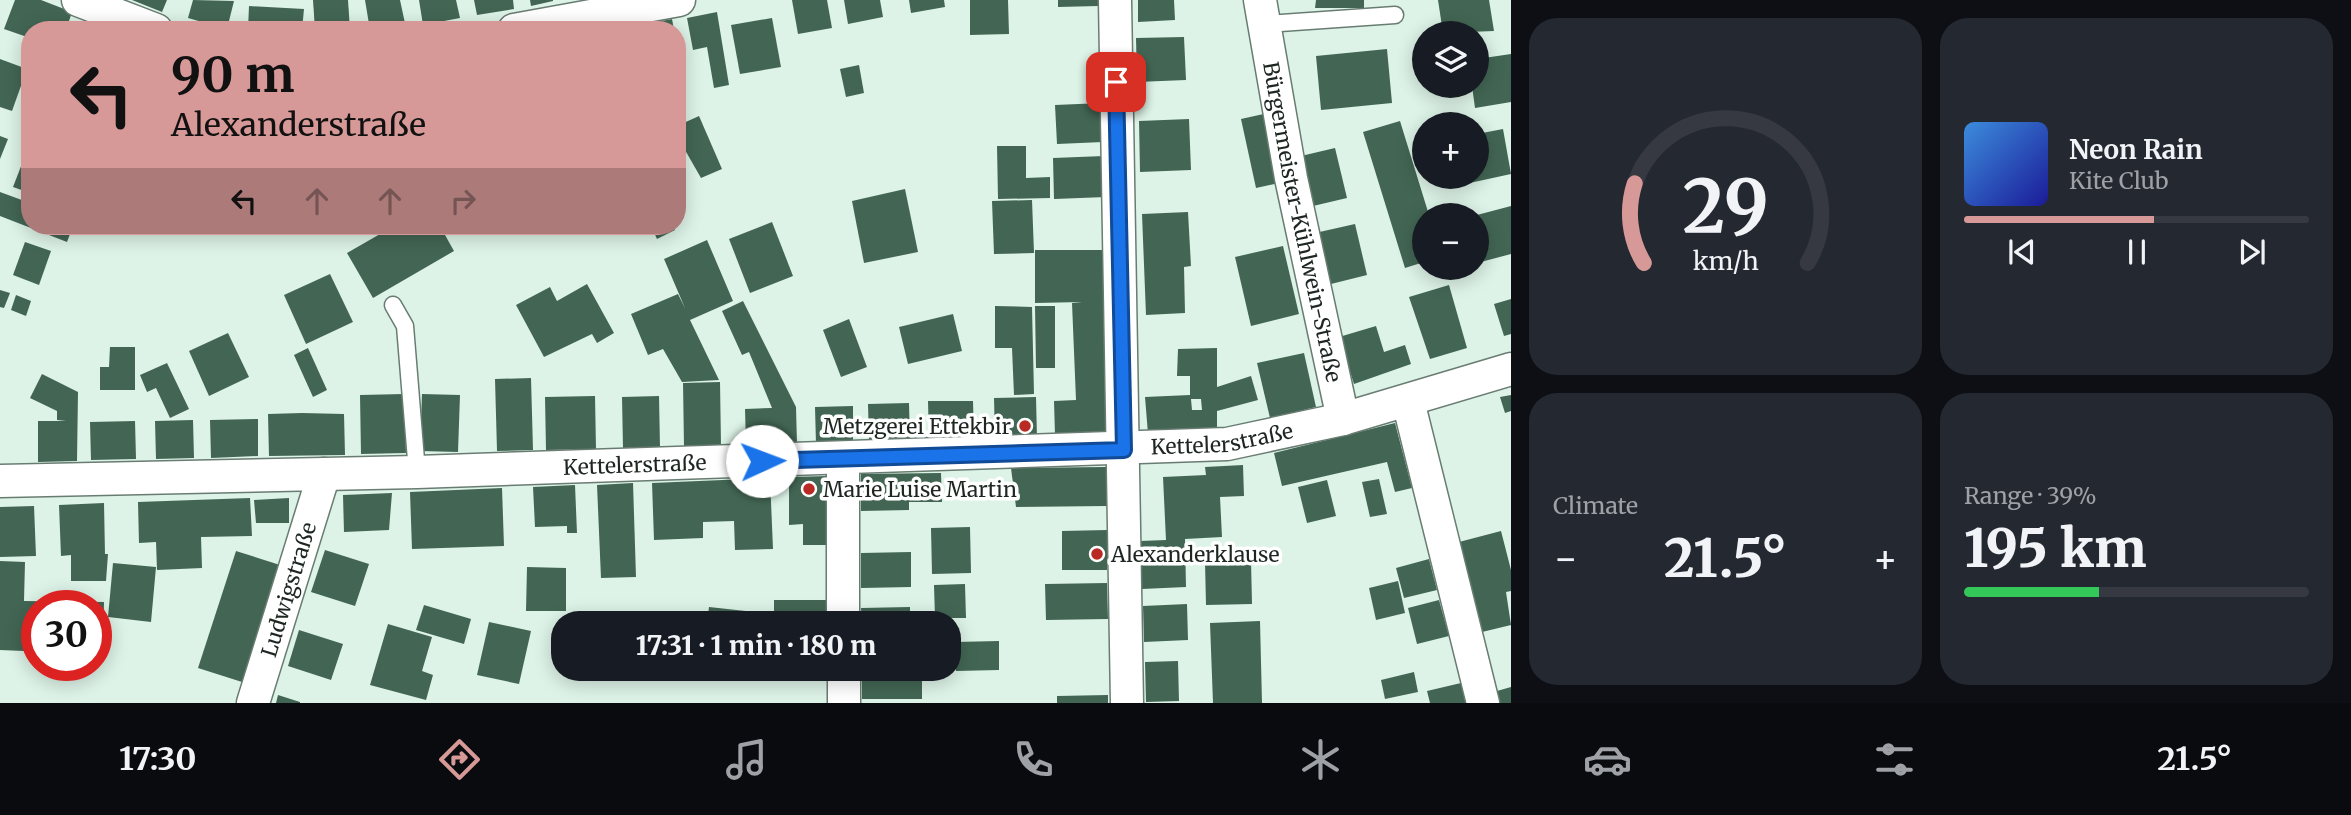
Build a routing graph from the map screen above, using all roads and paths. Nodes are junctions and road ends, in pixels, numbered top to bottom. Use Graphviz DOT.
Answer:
graph roads {
  1 [pos="78,0"];
  2 [pos="679,0"];
  3 [pos="1115,0"];
  4 [pos="1263,12"];
  5 [pos="1395,15"];
  6 [pos="133,21"];
  7 [pos="564,21"];
  8 [pos="393,305"];
  9 [pos="1511,369"];
  10 [pos="1408,401"];
  11 [pos="1343,419"];
  12 [pos="1124,450"];
  13 [pos="843,459"];
  14 [pos="417,472"];
  15 [pos="324,474"];
  16 [pos="0,481"];
  17 [pos="843,611"];
  18 [pos="844,681"];
  19 [pos="253,703"];
  20 [pos="844,703"];
  21 [pos="1127,703"];
  22 [pos="1483,703"];
  1 -- 6 [label="street"];
  2 -- 7 [label="street"];
  3 -- 12 [label="street"];
  4 -- 5 [label="lane, Bürgermeister-Kühlwein-Straße"];
  4 -- 11 [label="street, Bürgermeister-Kühlwein-Straße"];
  8 -- 14 [label="lane"];
  9 -- 10 [label="street, Kettelerstraße"];
  10 -- 11 [label="street, Kettelerstraße"];
  10 -- 22 [label="street"];
  11 -- 12 [label="street, Kettelerstraße"];
  12 -- 13 [label="street, Kettelerstraße"];
  12 -- 21 [label="street"];
  13 -- 14 [label="street, Kettelerstraße"];
  13 -- 17 [label="street"];
  14 -- 15 [label="street, Kettelerstraße"];
  15 -- 16 [label="street, Kettelerstraße"];
  15 -- 19 [label="street, Ludwigstraße"];
  18 -- 20 [label="street"];
}
